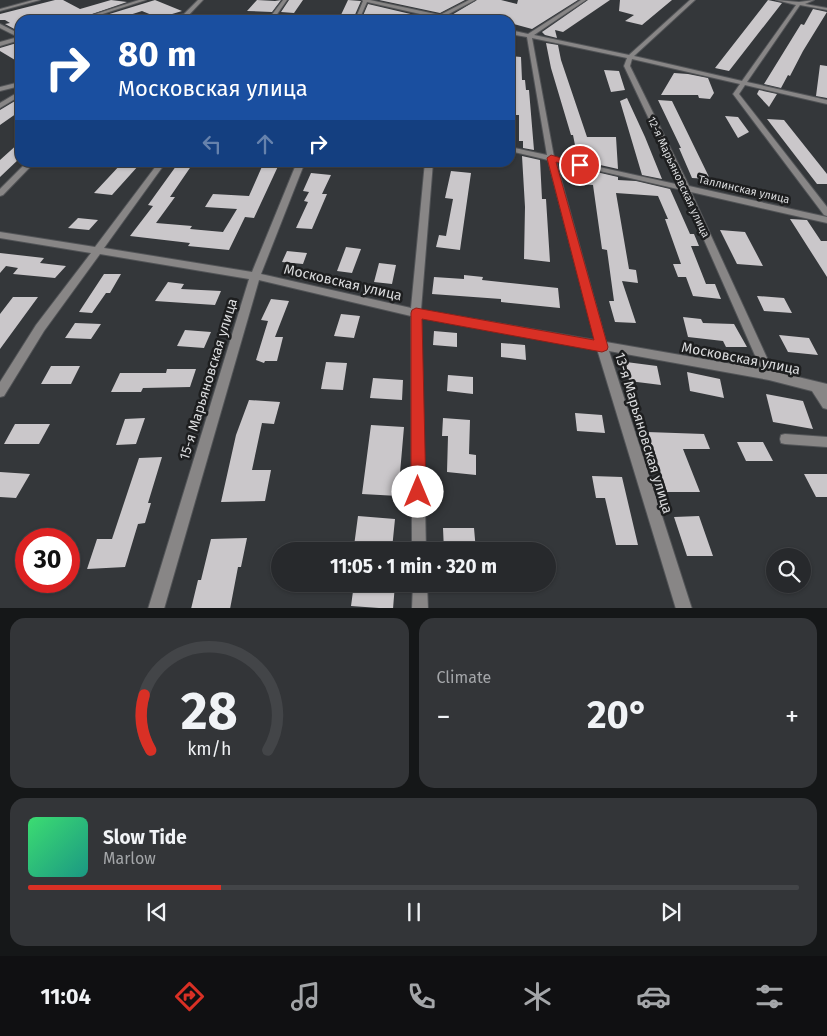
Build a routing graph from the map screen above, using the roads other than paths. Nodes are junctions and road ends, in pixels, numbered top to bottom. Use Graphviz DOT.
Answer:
graph roads {
  1 [pos="38,0"];
  2 [pos="144,0"];
  3 [pos="201,0"];
  4 [pos="285,0"];
  5 [pos="365,0"];
  6 [pos="474,0"];
  7 [pos="584,0"];
  8 [pos="693,0"];
  9 [pos="778,0"];
  10 [pos="811,1"];
  11 [pos="799,4"];
  12 [pos="816,6"];
  13 [pos="0,10"];
  14 [pos="827,10"];
  15 [pos="95,15"];
  16 [pos="187,15"];
  17 [pos="274,15"];
  18 [pos="360,15"];
  19 [pos="428,15"];
  20 [pos="446,15"];
  21 [pos="0,26"];
  22 [pos="515,33"];
  23 [pos="15,34"];
  24 [pos="529,36"];
  25 [pos="15,39"];
  26 [pos="0,44"];
  27 [pos="630,57"];
  28 [pos="743,83"];
  29 [pos="15,85"];
  30 [pos="0,89"];
  31 [pos="15,97"];
  32 [pos="827,102"];
  33 [pos="0,106"];
  34 [pos="515,150"];
  35 [pos="551,158"];
  36 [pos="27,167"];
  37 [pos="159,167"];
  38 [pos="300,167"];
  39 [pos="429,167"];
  40 [pos="685,187"];
  41 [pos="0,193"];
  42 [pos="827,213"];
  43 [pos="827,220"];
  44 [pos="0,235"];
  45 [pos="98,252"];
  46 [pos="254,276"];
  47 [pos="416,313"];
  48 [pos="602,347"];
  49 [pos="769,375"];
  50 [pos="822,388"];
  51 [pos="0,392"];
  52 [pos="827,404"];
  53 [pos="785,438"];
  54 [pos="827,442"];
  55 [pos="419,542"];
  56 [pos="420,592"];
  57 [pos="156,608"];
  58 [pos="420,608"];
  59 [pos="684,608"];
  1 -- 13 [label="street"];
  2 -- 15 [label="street"];
  3 -- 16 [label="street"];
  4 -- 17 [label="street"];
  5 -- 18 [label="street"];
  5 -- 19 [label="street"];
  6 -- 20 [label="street"];
  7 -- 24 [label="street"];
  8 -- 27 [label="street"];
  9 -- 11 [label="street"];
  10 -- 11 [label="street"];
  10 -- 12 [label="street"];
  11 -- 12 [label="street"];
  11 -- 28 [label="street"];
  12 -- 14 [label="street"];
  21 -- 23 [label="street"];
  22 -- 24 [label="street"];
  24 -- 27 [label="street"];
  24 -- 35 [label="street, 13-я Марьяновская улица"];
  25 -- 26 [label="street"];
  27 -- 28 [label="street"];
  27 -- 40 [label="street, 12-я Марьяновская улица"];
  28 -- 32 [label="street"];
  28 -- 42 [label="street"];
  29 -- 30 [label="street"];
  31 -- 33 [label="street"];
  34 -- 35 [label="street, Таллинская улица"];
  35 -- 40 [label="street, Таллинская улица"];
  35 -- 48 [label="street, 13-я Марьяновская улица"];
  36 -- 41 [label="street"];
  37 -- 45 [label="street"];
  38 -- 46 [label="street, 15-я Марьяновская улица"];
  39 -- 47 [label="street"];
  40 -- 43 [label="street, Таллинская улица"];
  40 -- 49 [label="street, 12-я Марьяновская улица"];
  44 -- 45 [label="street, Московская улица"];
  45 -- 46 [label="street, Московская улица"];
  45 -- 51 [label="street"];
  46 -- 47 [label="street, Московская улица"];
  46 -- 57 [label="street, 15-я Марьяновская улица"];
  47 -- 48 [label="street, Московская улица"];
  47 -- 55 [label="street"];
  48 -- 49 [label="street, Московская улица"];
  48 -- 59 [label="street, 13-я Марьяновская улица"];
  49 -- 50 [label="street, Московская улица"];
  50 -- 52 [label="street"];
  53 -- 54 [label="lane"];
  56 -- 58 [label="street"];
}
